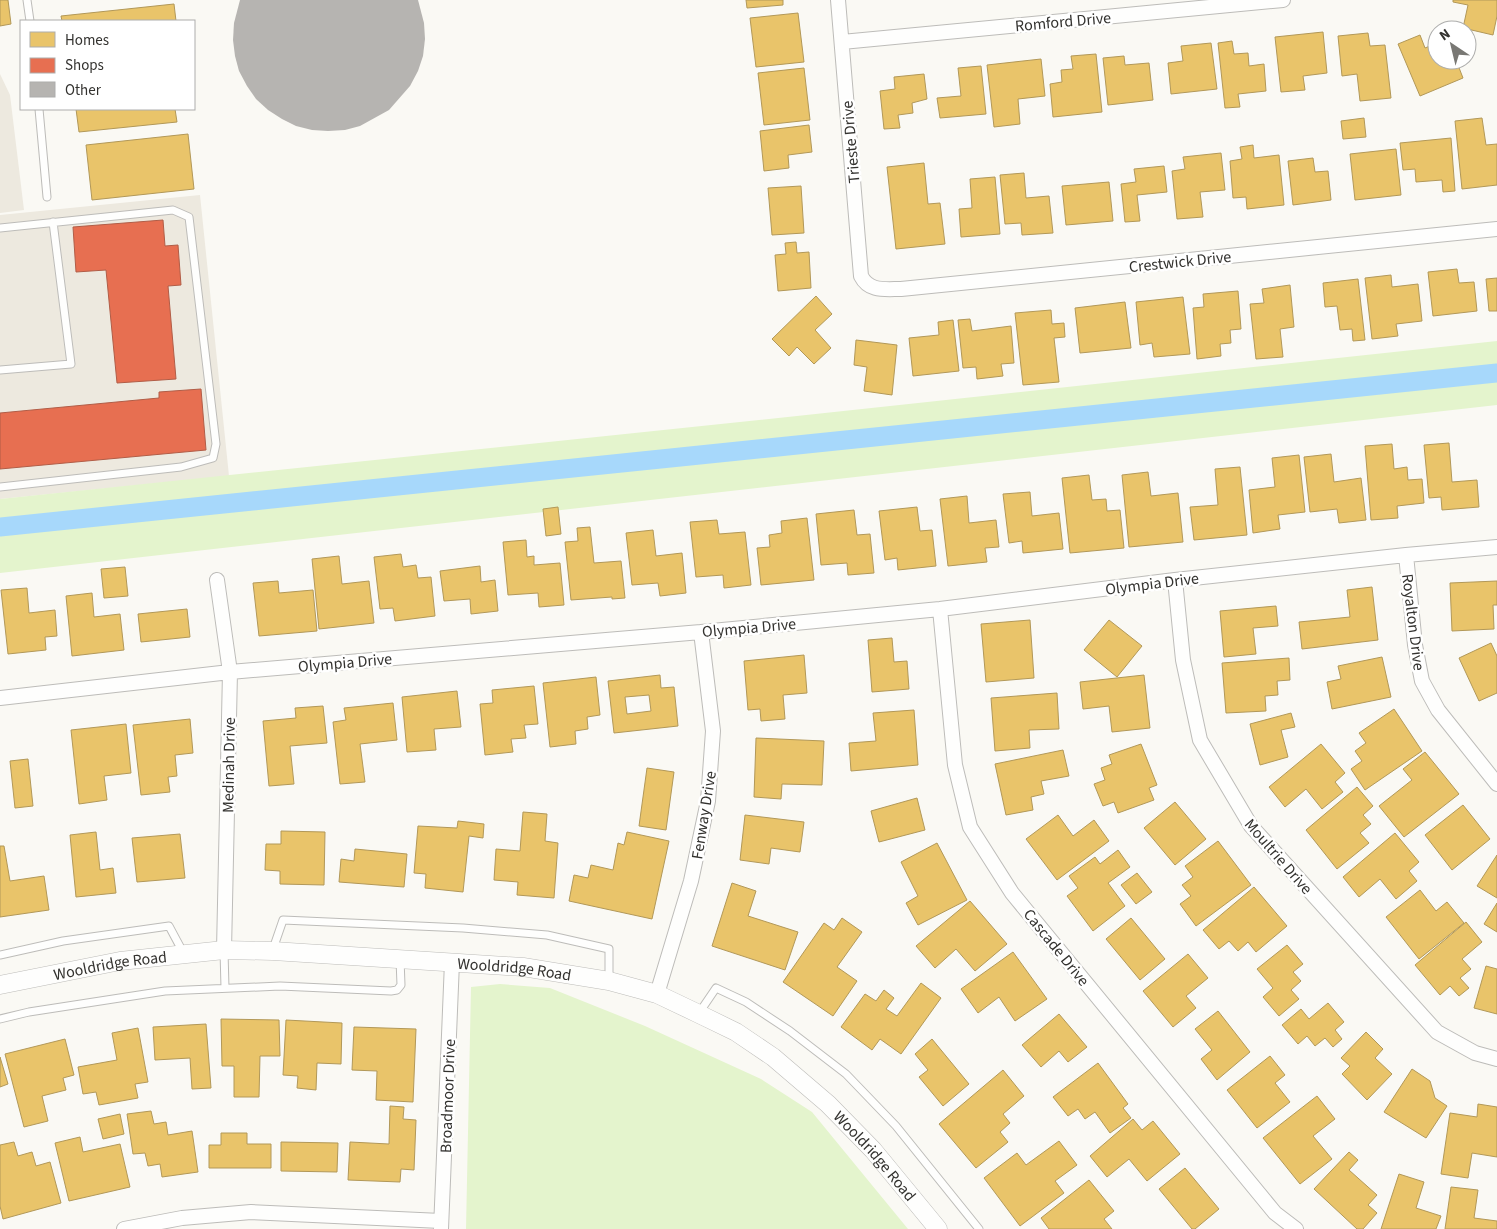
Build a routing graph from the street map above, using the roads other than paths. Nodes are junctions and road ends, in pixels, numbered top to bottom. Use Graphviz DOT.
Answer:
graph roads {
  1 [pos="27,0"];
  2 [pos="838,0"];
  3 [pos="1283,0"];
  4 [pos="30,20"];
  5 [pos="842,42"];
  6 [pos="39,110"];
  7 [pos="48,197"];
  8 [pos="53,222"];
  9 [pos="0,228"];
  10 [pos="1497,229"];
  11 [pos="865,283"];
  12 [pos="0,370"];
  13 [pos="0,488"];
  14 [pos="1497,547"];
  15 [pos="1406,555"];
  16 [pos="217,580"];
  17 [pos="1175,580"];
  18 [pos="940,609"];
  19 [pos="701,632"];
  20 [pos="230,672"];
  21 [pos="0,698"];
  22 [pos="1497,784"];
  23 [pos="224,950"];
  24 [pos="272,951"];
  25 [pos="184,954"];
  26 [pos="0,955"];
  27 [pos="400,959"];
  28 [pos="452,962"];
  29 [pos="609,981"];
  30 [pos="0,985"];
  31 [pos="225,988"];
  32 [pos="657,994"];
  33 [pos="699,1014"];
  34 [pos="0,1019"];
  35 [pos="1497,1059"];
  36 [pos="183,1224"];
  37 [pos="441,1225"];
  38 [pos="124,1229"];
  39 [pos="938,1229"];
  40 [pos="980,1229"];
  41 [pos="1296,1229"];
  1 -- 4 [label="lane"];
  2 -- 5 [label="street, Trieste Drive"];
  3 -- 5 [label="street, Romford Drive"];
  5 -- 11 [label="street, Trieste Drive"];
  6 -- 7 [label="lane"];
  8 -- 9 [label="lane"];
  8 -- 12 [label="lane"];
  8 -- 13 [label="lane"];
  10 -- 11 [label="street, Crestwick Drive"];
  14 -- 15 [label="street, Olympia Drive"];
  15 -- 17 [label="street, Olympia Drive"];
  15 -- 22 [label="street, Royalton Drive"];
  16 -- 20 [label="street, Medinah Drive"];
  17 -- 18 [label="street, Olympia Drive"];
  17 -- 35 [label="street, Moultrie Drive"];
  18 -- 19 [label="street, Olympia Drive"];
  18 -- 41 [label="street, Cascade Drive"];
  19 -- 20 [label="street, Olympia Drive"];
  19 -- 32 [label="street, Fenway Drive"];
  20 -- 21 [label="street, Olympia Drive"];
  20 -- 23 [label="street, Medinah Drive"];
  23 -- 24 [label="street, Wooldridge Road"];
  23 -- 25 [label="street, Wooldridge Road"];
  23 -- 31 [label="lane"];
  24 -- 27 [label="street, Wooldridge Road"];
  24 -- 29 [label="lane"];
  25 -- 26 [label="lane"];
  25 -- 30 [label="street, Wooldridge Road"];
  27 -- 28 [label="street, Wooldridge Road"];
  27 -- 31 [label="lane"];
  28 -- 29 [label="street, Wooldridge Road"];
  28 -- 37 [label="street, Broadmoor Drive"];
  29 -- 32 [label="street, Wooldridge Road"];
  31 -- 34 [label="lane"];
  32 -- 33 [label="street, Wooldridge Road"];
  33 -- 39 [label="street, Wooldridge Road"];
  33 -- 40 [label="lane"];
  36 -- 37 [label="street"];
  36 -- 38 [label="street"];
}
